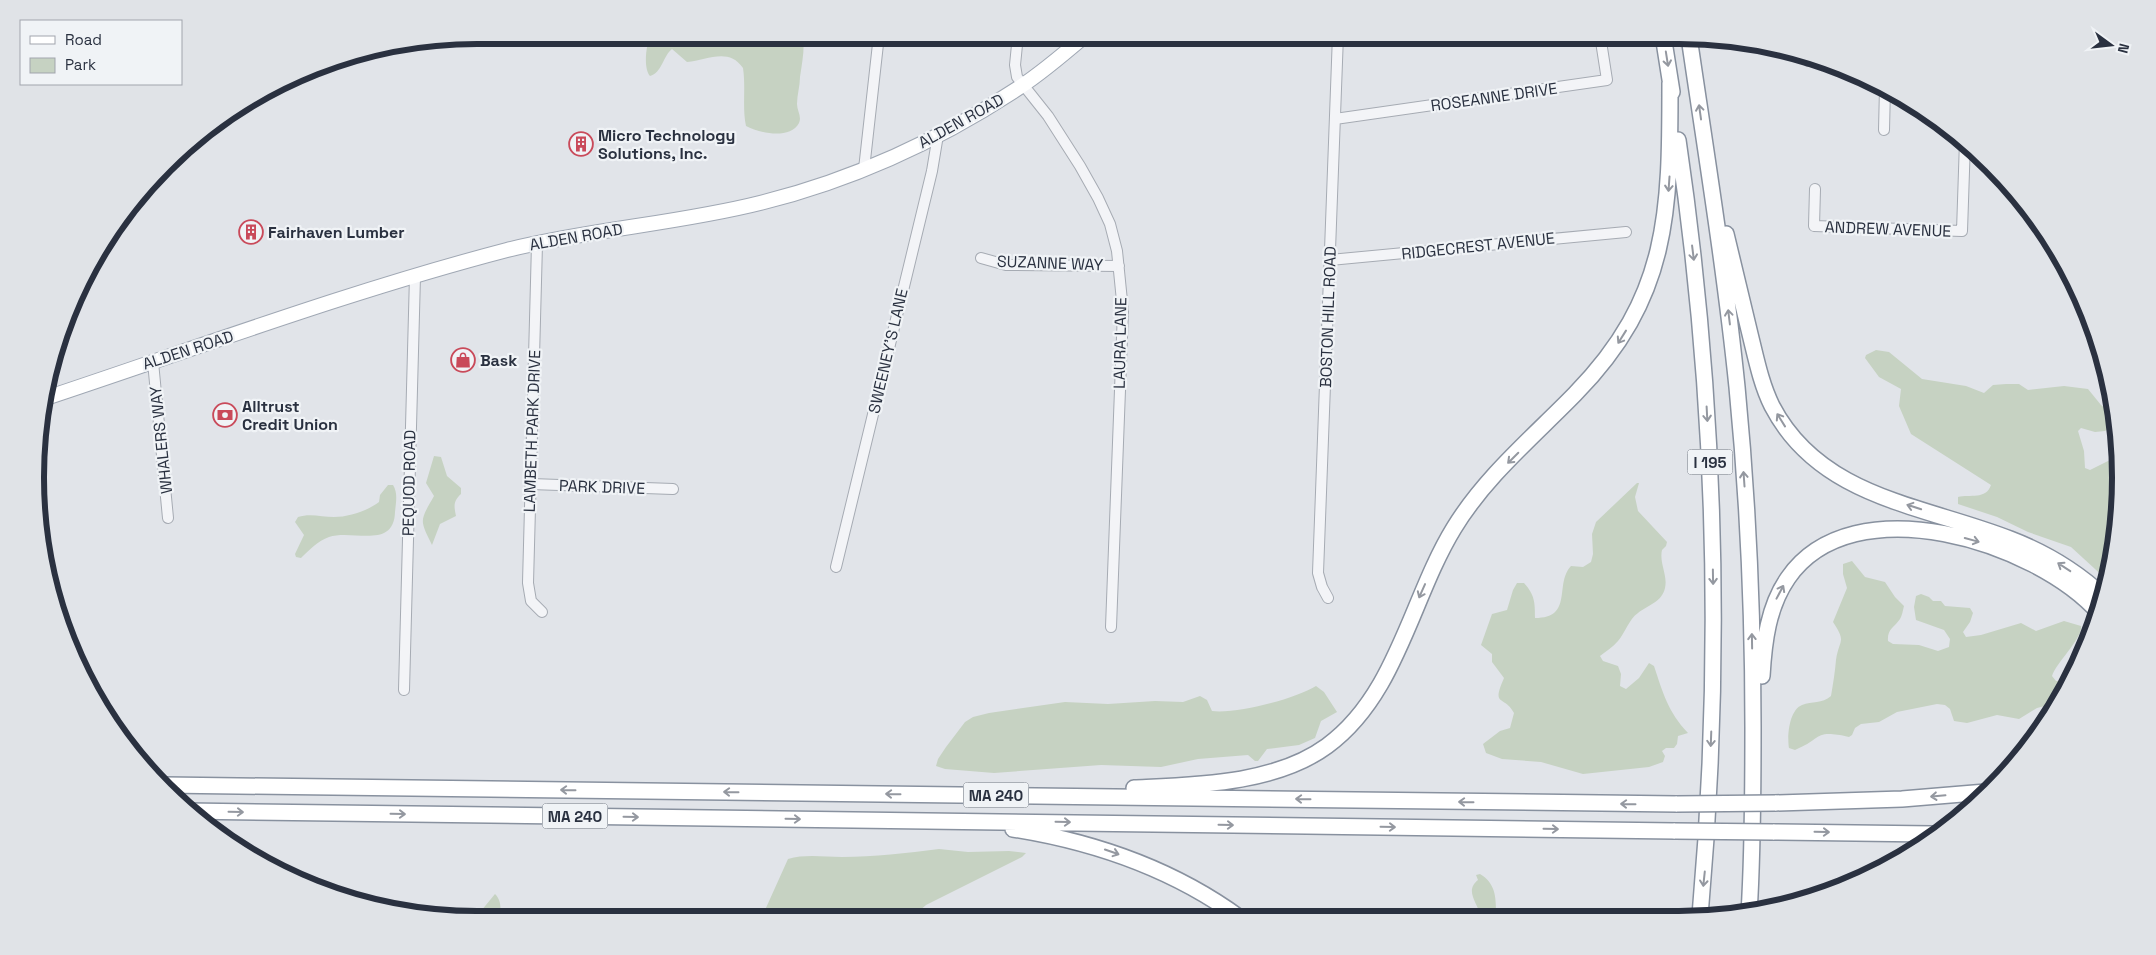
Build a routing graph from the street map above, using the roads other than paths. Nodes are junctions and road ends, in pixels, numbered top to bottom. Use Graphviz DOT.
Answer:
graph roads {
  1 [pos="877,44"];
  2 [pos="1017,44"];
  3 [pos="1075,44"];
  4 [pos="1338,44"];
  5 [pos="1601,44"];
  6 [pos="1664,44"];
  7 [pos="1690,44"];
  8 [pos="1670,83"];
  9 [pos="1022,86"];
  10 [pos="1885,96"];
  11 [pos="1335,119"];
  12 [pos="1884,130"];
  13 [pos="938,135"];
  14 [pos="1965,152"];
  15 [pos="1707,160"];
  16 [pos="864,169"];
  17 [pos="1815,189"];
  18 [pos="1626,232"];
  19 [pos="537,244"];
  20 [pos="981,258"];
  21 [pos="1330,260"];
  22 [pos="1119,266"];
  23 [pos="414,276"];
  24 [pos="152,362"];
  25 [pos="51,396"];
  26 [pos="531,484"];
  27 [pos="673,489"];
  28 [pos="168,518"];
  29 [pos="836,567"];
  30 [pos="2097,591"];
  31 [pos="1328,598"];
  32 [pos="2092,606"];
  33 [pos="542,612"];
  34 [pos="1111,627"];
  35 [pos="404,690"];
  36 [pos="1753,777"];
  37 [pos="172,785"];
  38 [pos="1976,793"];
  39 [pos="1050,796"];
  40 [pos="200,811"];
  41 [pos="962,821"];
  42 [pos="1925,834"];
  43 [pos="1749,905"];
  44 [pos="1700,910"];
  45 [pos="1229,911"];
  1 -- 16 [label="street"];
  2 -- 9 [label="street"];
  3 -- 9 [label="main road, ALDEN ROAD"];
  4 -- 11 [label="street, BOSTON HILL ROAD"];
  5 -- 11 [label="street, ROSEANNE DRIVE"];
  6 -- 8 [label="highway, I 195, one-way"];
  15 -- 7 [label="highway, I 195, one-way"];
  8 -- 39 [label="highway, one-way"];
  8 -- 44 [label="highway, I 195, one-way"];
  9 -- 13 [label="main road, ALDEN ROAD"];
  9 -- 22 [label="street, LAURA LANE"];
  10 -- 12 [label="street"];
  11 -- 21 [label="street, BOSTON HILL ROAD"];
  13 -- 16 [label="main road, ALDEN ROAD"];
  13 -- 29 [label="street, SWEENEY'S LANE"];
  14 -- 17 [label="street, ANDREW AVENUE"];
  30 -- 15 [label="highway, one-way"];
  36 -- 15 [label="highway, I 195, one-way"];
  16 -- 19 [label="main road, ALDEN ROAD"];
  18 -- 21 [label="street, RIDGECREST AVENUE"];
  19 -- 23 [label="main road, ALDEN ROAD"];
  19 -- 26 [label="street, LAMBETH PARK DRIVE"];
  20 -- 22 [label="street, SUZANNE WAY"];
  21 -- 31 [label="street, BOSTON HILL ROAD"];
  22 -- 34 [label="street, LAURA LANE"];
  23 -- 24 [label="main road, ALDEN ROAD"];
  23 -- 35 [label="street, PEQUOD ROAD"];
  24 -- 25 [label="main road, ALDEN ROAD"];
  24 -- 28 [label="street, WHALERS WAY"];
  26 -- 27 [label="street, PARK DRIVE"];
  26 -- 33 [label="street, LAMBETH PARK DRIVE"];
  36 -- 32 [label="highway, one-way"];
  36 -- 43 [label="highway, I 195"];
  39 -- 37 [label="highway, MA 240, one-way"];
  38 -- 39 [label="highway, one-way, bridge"];
  40 -- 41 [label="highway, MA 240, one-way"];
  41 -- 42 [label="highway, one-way, bridge"];
  41 -- 45 [label="highway, one-way"];
}
